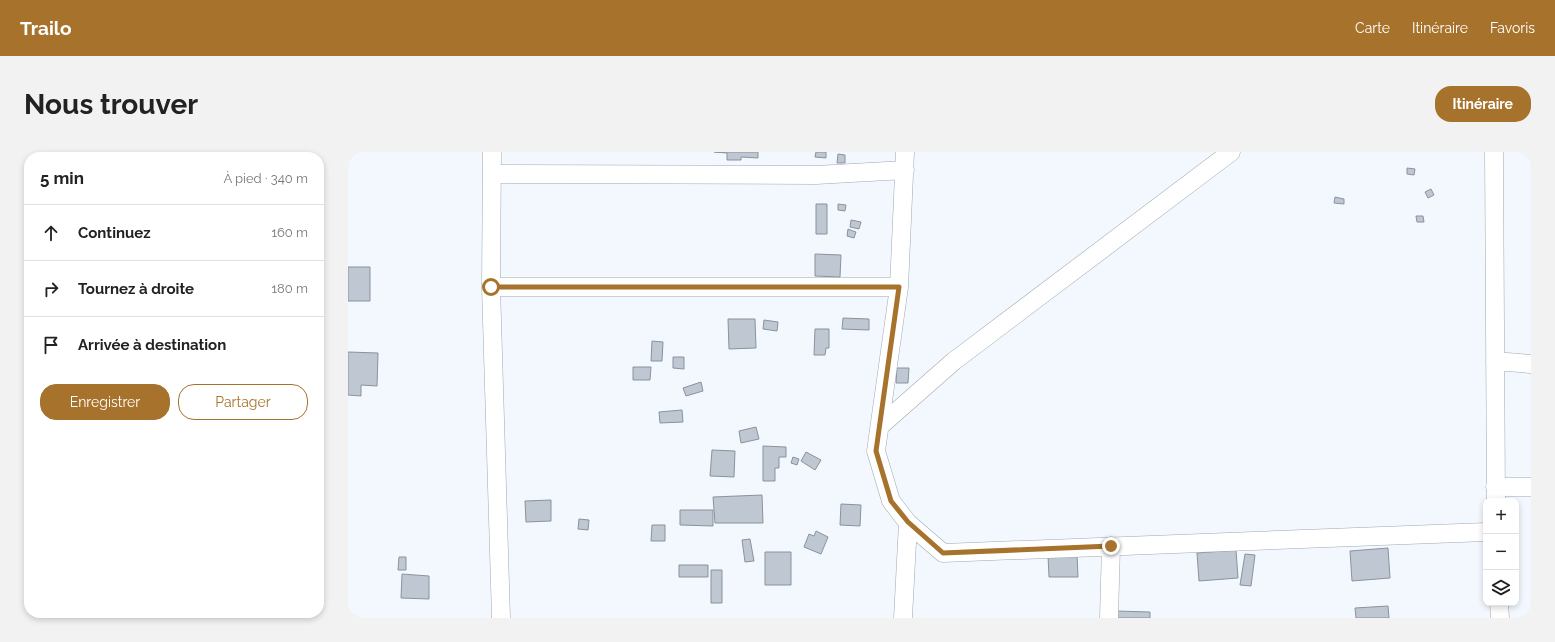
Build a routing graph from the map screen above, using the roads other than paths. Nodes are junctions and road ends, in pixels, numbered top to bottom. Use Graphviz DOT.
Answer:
graph roads {
  1 [pos="492,152"];
  2 [pos="905,152"];
  3 [pos="1231,152"];
  4 [pos="1494,152"];
  5 [pos="904,170"];
  6 [pos="492,174"];
  7 [pos="491,287"];
  8 [pos="899,287"];
  9 [pos="1495,361"];
  10 [pos="1531,364"];
  11 [pos="880,426"];
  12 [pos="1531,487"];
  13 [pos="1495,494"];
  14 [pos="908,522"];
  15 [pos="1483,532"];
  16 [pos="1111,546"];
  17 [pos="1500,606"];
  18 [pos="501,618"];
  19 [pos="903,618"];
  20 [pos="1109,618"];
  21 [pos="1500,618"];
  1 -- 6 [label="street"];
  2 -- 5 [label="street"];
  3 -- 11 [label="street"];
  4 -- 9 [label="street"];
  5 -- 6 [label="street"];
  5 -- 8 [label="street"];
  6 -- 7 [label="street"];
  7 -- 8 [label="street"];
  7 -- 18 [label="street"];
  8 -- 11 [label="street"];
  9 -- 10 [label="street"];
  9 -- 13 [label="street"];
  11 -- 14 [label="street"];
  12 -- 13 [label="street"];
  14 -- 16 [label="street"];
  14 -- 19 [label="street"];
  15 -- 16 [label="street"];
  16 -- 20 [label="street"];
  17 -- 21 [label="street"];
}
